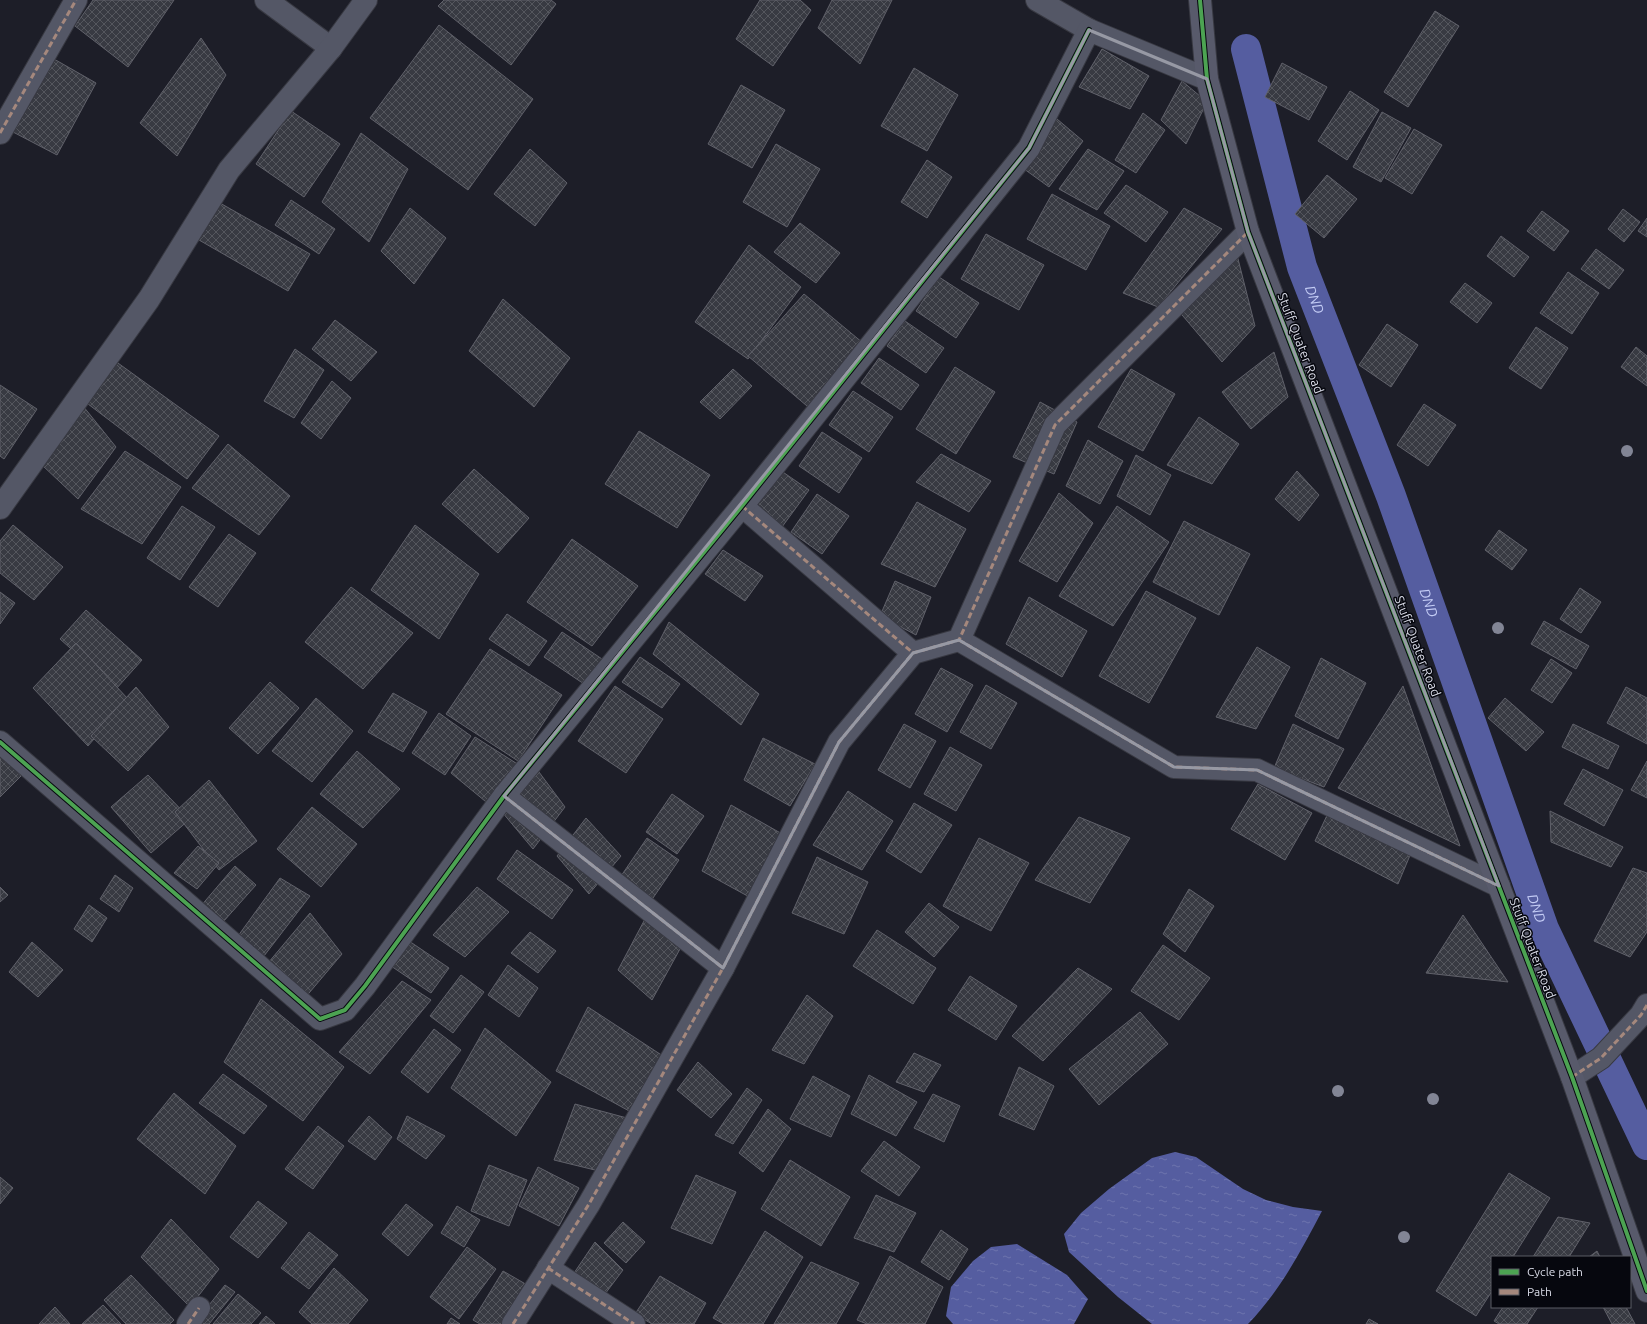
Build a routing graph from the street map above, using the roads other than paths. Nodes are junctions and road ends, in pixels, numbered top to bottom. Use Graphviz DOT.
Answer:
graph roads {
  1 [pos="76,0"];
  2 [pos="266,0"];
  3 [pos="366,0"];
  4 [pos="1037,0"];
  5 [pos="1200,0"];
  6 [pos="1089,30"];
  7 [pos="331,48"];
  8 [pos="1207,79"];
  9 [pos="0,133"];
  10 [pos="1248,232"];
  11 [pos="742,506"];
  12 [pos="0,508"];
  13 [pos="959,640"];
  14 [pos="913,653"];
  15 [pos="0,742"];
  16 [pos="504,796"];
  17 [pos="1499,886"];
  18 [pos="722,968"];
  19 [pos="1647,1005"];
  20 [pos="1572,1077"];
  21 [pos="548,1268"];
  22 [pos="1647,1291"];
  23 [pos="513,1324"];
  24 [pos="634,1324"];
  1 -- 9 [label="street"];
  2 -- 7 [label="street"];
  3 -- 7 [label="street"];
  4 -- 6 [label="street"];
  5 -- 8 [label="street, Stuff Quater Road"];
  6 -- 8 [label="street"];
  6 -- 11 [label="street"];
  7 -- 12 [label="street"];
  8 -- 10 [label="street, Stuff Quater Road"];
  10 -- 13 [label="street"];
  10 -- 17 [label="street, Stuff Quater Road"];
  11 -- 14 [label="street"];
  11 -- 16 [label="street"];
  13 -- 14 [label="street"];
  13 -- 17 [label="street"];
  14 -- 18 [label="street"];
  15 -- 16 [label="street"];
  16 -- 18 [label="street"];
  17 -- 20 [label="street, Stuff Quater Road"];
  18 -- 21 [label="street"];
  19 -- 20 [label="street"];
  20 -- 22 [label="street, Stuff Quater Road"];
  21 -- 23 [label="street"];
  21 -- 24 [label="street"];
}
